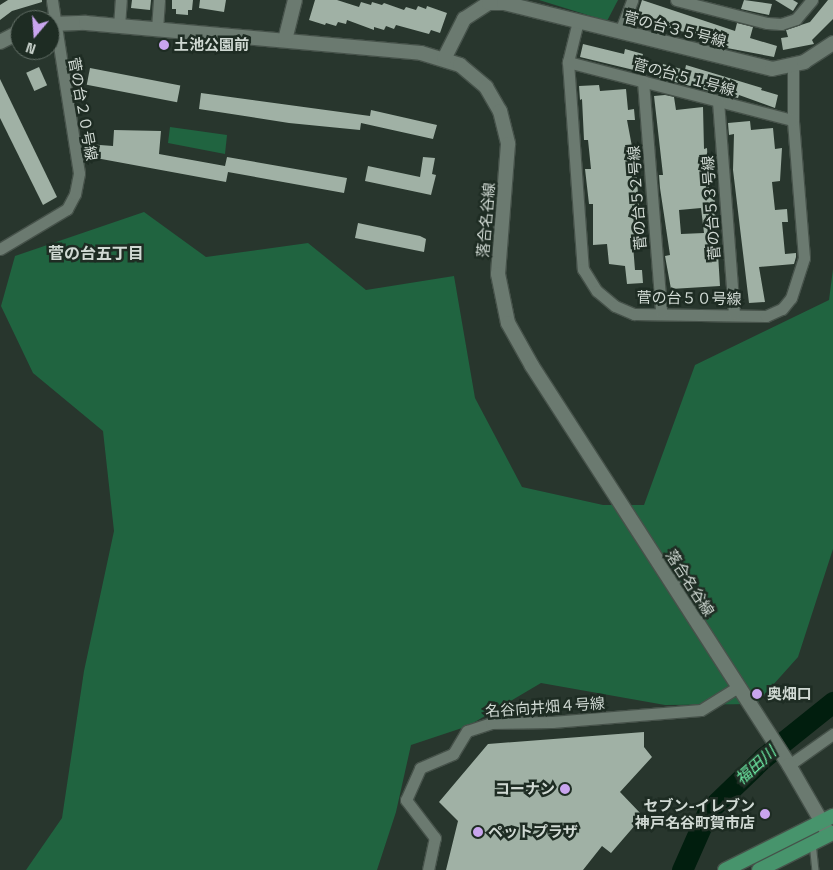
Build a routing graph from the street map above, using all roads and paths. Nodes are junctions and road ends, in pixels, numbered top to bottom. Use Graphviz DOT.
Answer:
graph roads {
  1 [pos="121,0"];
  2 [pos="159,0"];
  3 [pos="295,0"];
  4 [pos="632,0"];
  5 [pos="676,0"];
  6 [pos="812,0"];
  7 [pos="578,21"];
  8 [pos="60,24"];
  9 [pos="119,26"];
  10 [pos="157,29"];
  11 [pos="620,32"];
  12 [pos="285,40"];
  13 [pos="833,43"];
  14 [pos="444,59"];
  15 [pos="59,60"];
  16 [pos="568,62"];
  17 [pos="793,66"];
  18 [pos="643,81"];
  19 [pos="718,101"];
  20 [pos="793,120"];
  21 [pos="0,249"];
  22 [pos="661,312"];
  23 [pos="734,313"];
  24 [pos="738,687"];
  25 [pos="833,734"];
  26 [pos="789,765"];
  27 [pos="827,818"];
  28 [pos="831,834"];
  29 [pos="813,843"];
  30 [pos="732,868"];
  31 [pos="428,870"];
  32 [pos="759,870"];
  33 [pos="816,870"];
  1 -- 9 [label="street"];
  2 -- 10 [label="street"];
  3 -- 12 [label="street"];
  4 -- 11 [label="street"];
  5 -- 6 [label="street"];
  7 -- 11 [label="street, 菅の台３５号線"];
  7 -- 14 [label="street, 菅の台３５号線"];
  7 -- 16 [label="street, 菅の台５０号線"];
  8 -- 9 [label="street, 落合名谷線"];
  9 -- 10 [label="street, 落合名谷線"];
  10 -- 12 [label="street, 落合名谷線"];
  11 -- 17 [label="street, 菅の台３５号線"];
  12 -- 14 [label="street, 落合名谷線"];
  13 -- 17 [label="street, 菅の台３５号線"];
  14 -- 24 [label="street, 落合名谷線"];
  15 -- 21 [label="street, 菅の台２０号線"];
  16 -- 18 [label="street, 菅の台５１号線"];
  16 -- 22 [label="street, 菅の台５０号線"];
  17 -- 20 [label="street, 菅の台５０号線"];
  18 -- 19 [label="street, 菅の台５１号線"];
  18 -- 22 [label="street, 菅の台５２号線"];
  19 -- 20 [label="street, 菅の台５１号線"];
  19 -- 23 [label="street, 菅の台５３号線"];
  20 -- 23 [label="street, 菅の台５０号線"];
  22 -- 23 [label="street, 菅の台５０号線"];
  24 -- 26 [label="street, 落合名谷線"];
  24 -- 31 [label="street, 名谷向井畑４号線"];
  25 -- 26 [label="street"];
  26 -- 27 [label="street, 落合名谷線"];
  27 -- 28 [label="street, 落合名谷線"];
  27 -- 30 [label="main road"];
  28 -- 29 [label="main road"];
  29 -- 32 [label="main road"];
  29 -- 33 [label="lane"];
}
